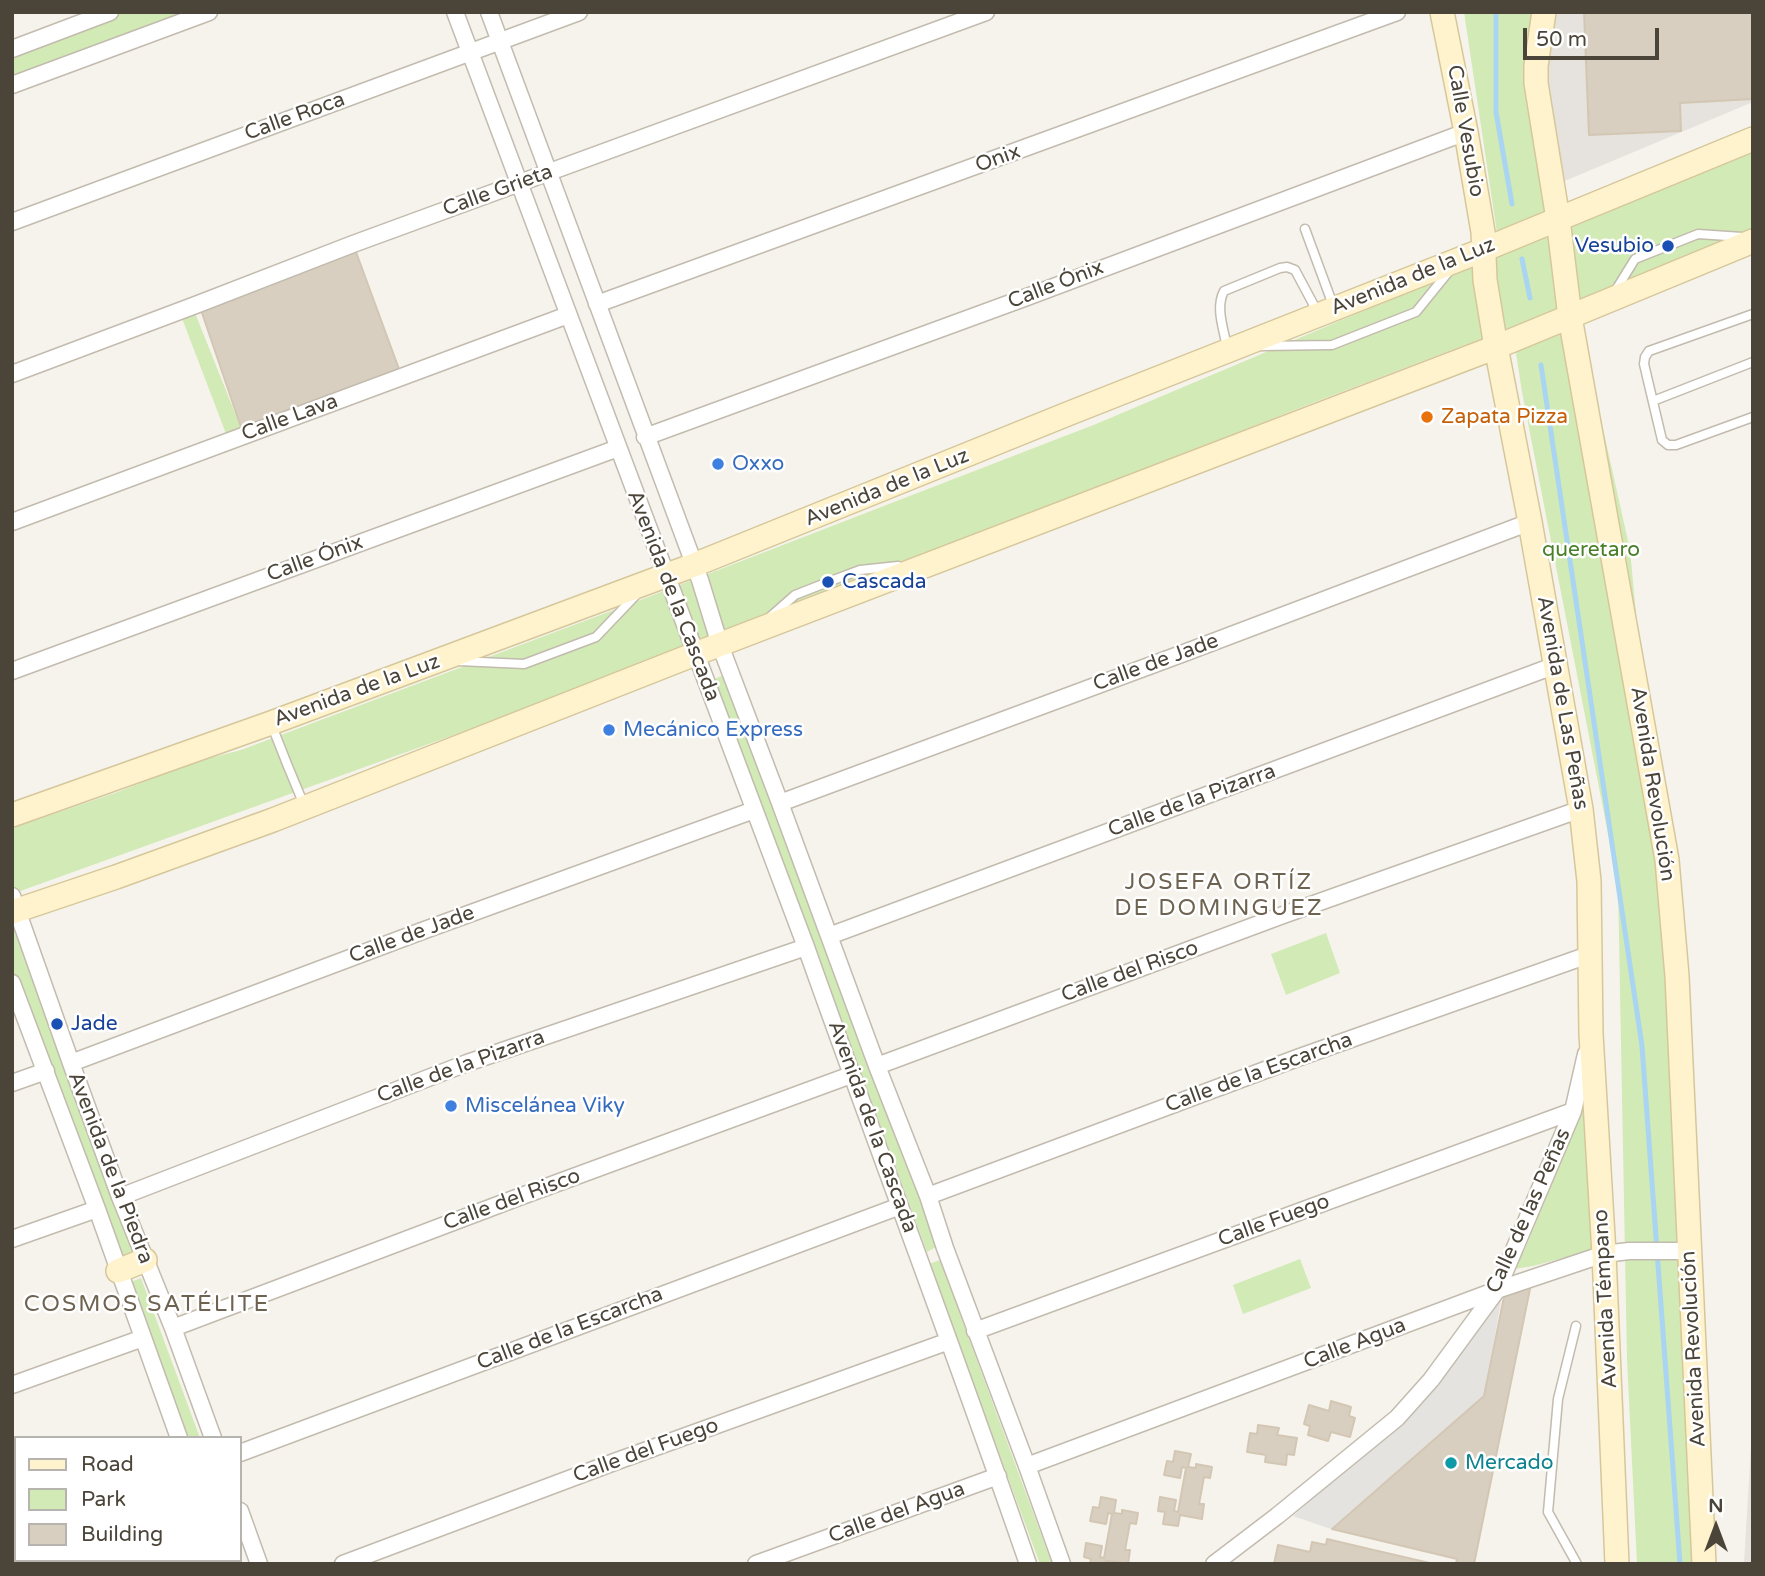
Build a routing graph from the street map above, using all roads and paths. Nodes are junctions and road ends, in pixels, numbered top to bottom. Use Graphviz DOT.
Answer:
graph roads {
  1 [pos="110,12"];
  2 [pos="209,12"];
  3 [pos="456,12"];
  4 [pos="489,12"];
  5 [pos="579,12"];
  6 [pos="986,12"];
  7 [pos="1398,12"];
  8 [pos="1442,12"];
  9 [pos="1544,12"];
  10 [pos="500,42"];
  11 [pos="12,48"];
  12 [pos="469,52"];
  13 [pos="12,85"];
  14 [pos="1466,132"];
  15 [pos="1753,139"];
  16 [pos="548,173"];
  17 [pos="519,183"];
  18 [pos="12,222"];
  19 [pos="1559,228"];
  20 [pos="1305,229"];
  21 [pos="1753,239"];
  22 [pos="1483,250"];
  23 [pos="1458,260"];
  24 [pos="597,304"];
  25 [pos="1568,305"];
  26 [pos="1326,312"];
  27 [pos="1753,314"];
  28 [pos="568,315"];
  29 [pos="1495,337"];
  30 [pos="1233,348"];
  31 [pos="1753,362"];
  32 [pos="12,374"];
  33 [pos="1653,401"];
  34 [pos="1753,417"];
  35 [pos="645,437"];
  36 [pos="618,448"];
  37 [pos="12,522"];
  38 [pos="1531,522"];
  39 [pos="697,573"];
  40 [pos="661,581"];
  41 [pos="720,645"];
  42 [pos="695,654"];
  43 [pos="440,660"];
  44 [pos="1556,665"];
  45 [pos="12,671"];
  46 [pos="275,733"];
  47 [pos="780,803"];
  48 [pos="305,807"];
  49 [pos="1581,809"];
  50 [pos="754,810"];
  51 [pos="12,815"];
  52 [pos="14,906"];
  53 [pos="829,936"];
  54 [pos="806,947"];
  55 [pos="1591,954"];
  56 [pos="12,982"];
  57 [pos="1591,1034"];
  58 [pos="71,1063"];
  59 [pos="877,1066"];
  60 [pos="46,1071"];
  61 [pos="851,1075"];
  62 [pos="12,1083"];
  63 [pos="1573,1111"];
  64 [pos="928,1196"];
  65 [pos="120,1197"];
  66 [pos="900,1206"];
  67 [pos="97,1209"];
  68 [pos="12,1239"];
  69 [pos="945,1248"];
  70 [pos="1679,1251"];
  71 [pos="1604,1254"];
  72 [pos="920,1259"];
  73 [pos="145,1260"];
  74 [pos="118,1271"];
  75 [pos="1497,1290"];
  76 [pos="1576,1326"];
  77 [pos="173,1328"];
  78 [pos="975,1331"];
  79 [pos="143,1338"];
  80 [pos="949,1341"];
  81 [pos="12,1385"];
  82 [pos="178,1436"];
  83 [pos="212,1436"];
  84 [pos="242,1452"];
  85 [pos="1027,1466"];
  86 [pos="998,1476"];
  87 [pos="242,1517"];
  88 [pos="259,1564"];
  89 [pos="343,1564"];
  90 [pos="756,1564"];
  91 [pos="1028,1564"];
  92 [pos="1062,1564"];
  93 [pos="1214,1564"];
  94 [pos="1577,1564"];
  95 [pos="1617,1564"];
  96 [pos="1704,1564"];
  1 -- 11 [label="street"];
  2 -- 13 [label="street"];
  3 -- 12 [label="street, Avenida de la Cascada"];
  4 -- 10 [label="street, Avenida de la Cascada"];
  5 -- 10 [label="street, Calle Roca"];
  6 -- 16 [label="street, Calle Grieta"];
  7 -- 24 [label="street, Onix"];
  8 -- 14 [label="main road, Calle Vesubio"];
  9 -- 19 [label="main road, Avenida Revolución"];
  10 -- 12 [label="street, Calle Roca"];
  10 -- 16 [label="street, Avenida de la Cascada"];
  12 -- 17 [label="street, Avenida de la Cascada"];
  12 -- 18 [label="street, Calle Roca"];
  14 -- 22 [label="main road, Calle Vesubio"];
  14 -- 35 [label="street, Calle Ónix"];
  15 -- 19 [label="main road, Avenida de la Luz"];
  16 -- 17 [label="street, Calle Grieta"];
  16 -- 24 [label="street, Avenida de la Cascada"];
  17 -- 28 [label="street, Avenida de la Cascada"];
  17 -- 32 [label="street, Calle Grieta"];
  19 -- 22 [label="main road, Avenida de la Luz"];
  19 -- 25 [label="main road, Avenida Revolución"];
  20 -- 26 [label="lane"];
  21 -- 25 [label="main road"];
  22 -- 23 [label="main road, Avenida de la Luz"];
  22 -- 29 [label="main road, Avenida de Las Peñas"];
  23 -- 26 [label="main road, Avenida de la Luz"];
  23 -- 30 [label="lane"];
  24 -- 35 [label="street, Avenida de la Cascada"];
  25 -- 29 [label="main road"];
  25 -- 70 [label="main road, Avenida Revolución"];
  26 -- 30 [label="main road, Avenida de la Luz"];
  26 -- 30 [label="lane"];
  27 -- 33 [label="lane"];
  28 -- 36 [label="street, Avenida de la Cascada"];
  28 -- 37 [label="street, Calle Lava"];
  29 -- 38 [label="main road, Avenida de Las Peñas"];
  29 -- 41 [label="main road"];
  30 -- 39 [label="main road, Avenida de la Luz"];
  31 -- 33 [label="lane"];
  33 -- 34 [label="lane"];
  35 -- 39 [label="street, Avenida de la Cascada"];
  36 -- 40 [label="street, Avenida de la Cascada"];
  36 -- 45 [label="street, Calle Ónix"];
  38 -- 44 [label="main road, Avenida de Las Peñas"];
  38 -- 47 [label="street, Calle de Jade"];
  39 -- 40 [label="main road, Avenida de la Luz"];
  39 -- 41 [label="street, Avenida de la Cascada"];
  40 -- 42 [label="street, Avenida de la Cascada"];
  40 -- 43 [label="main road, Avenida de la Luz"];
  40 -- 43 [label="lane"];
  41 -- 42 [label="main road"];
  41 -- 47 [label="street, Avenida de la Cascada"];
  42 -- 48 [label="main road"];
  42 -- 50 [label="street, Avenida de la Cascada"];
  43 -- 46 [label="main road, Avenida de la Luz"];
  44 -- 49 [label="main road, Avenida de Las Peñas"];
  44 -- 53 [label="street, Calle de la Pizarra"];
  46 -- 48 [label="lane"];
  46 -- 51 [label="main road, Avenida de la Luz"];
  47 -- 53 [label="street, Avenida de la Cascada"];
  48 -- 52 [label="main road"];
  49 -- 55 [label="main road, Avenida de Las Peñas"];
  49 -- 59 [label="street, Calle del Risco"];
  50 -- 54 [label="street, Avenida de la Cascada"];
  50 -- 58 [label="street, Calle de Jade"];
  52 -- 58 [label="street, Avenida de la Piedra"];
  53 -- 59 [label="street, Avenida de la Cascada"];
  54 -- 61 [label="street, Avenida de la Cascada"];
  54 -- 65 [label="street, Calle de la Pizarra"];
  55 -- 57 [label="main road, Avenida de Las Peñas"];
  55 -- 64 [label="street, Calle de la Escarcha"];
  56 -- 60 [label="street, Avenida de la Piedra"];
  57 -- 63 [label="street, Calle de las Peñas"];
  57 -- 71 [label="main road, Avenida Témpano"];
  58 -- 65 [label="street, Avenida de la Piedra"];
  59 -- 64 [label="street, Avenida de la Cascada"];
  60 -- 62 [label="street"];
  60 -- 67 [label="street, Avenida de la Piedra"];
  61 -- 66 [label="street, Avenida de la Cascada"];
  61 -- 77 [label="street, Calle del Risco"];
  63 -- 75 [label="street, Calle de las Peñas"];
  63 -- 78 [label="street, Calle Fuego"];
  64 -- 69 [label="street, Avenida de la Cascada"];
  65 -- 73 [label="street, Avenida de la Piedra"];
  66 -- 72 [label="street, Avenida de la Cascada"];
  66 -- 84 [label="street, Calle de la Escarcha"];
  67 -- 68 [label="street"];
  67 -- 74 [label="street, Avenida de la Piedra"];
  69 -- 72 [label="street, Avenida de la Cascada"];
  69 -- 78 [label="street, Avenida de la Cascada"];
  70 -- 71 [label="street, Calle Agua"];
  70 -- 96 [label="main road, Avenida Revolución"];
  71 -- 75 [label="street, Calle Agua"];
  71 -- 95 [label="main road, Avenida Témpano"];
  72 -- 80 [label="street, Avenida de la Cascada"];
  73 -- 74 [label="main road"];
  73 -- 77 [label="street, Avenida de la Piedra"];
  74 -- 79 [label="street, Avenida de la Piedra"];
  75 -- 85 [label="street, Calle Agua"];
  75 -- 93 [label="street, Calle de las Peñas"];
  76 -- 94 [label="lane"];
  77 -- 83 [label="street, Avenida de la Piedra"];
  78 -- 85 [label="street, Avenida de la Cascada"];
  79 -- 81 [label="street"];
  79 -- 82 [label="street, Avenida de la Piedra"];
  80 -- 86 [label="street, Avenida de la Cascada"];
  80 -- 89 [label="street, Calle del Fuego"];
  85 -- 92 [label="street, Avenida de la Cascada"];
  86 -- 90 [label="street, Calle del Agua"];
  86 -- 91 [label="street, Avenida de la Cascada"];
  87 -- 88 [label="street"];
}
